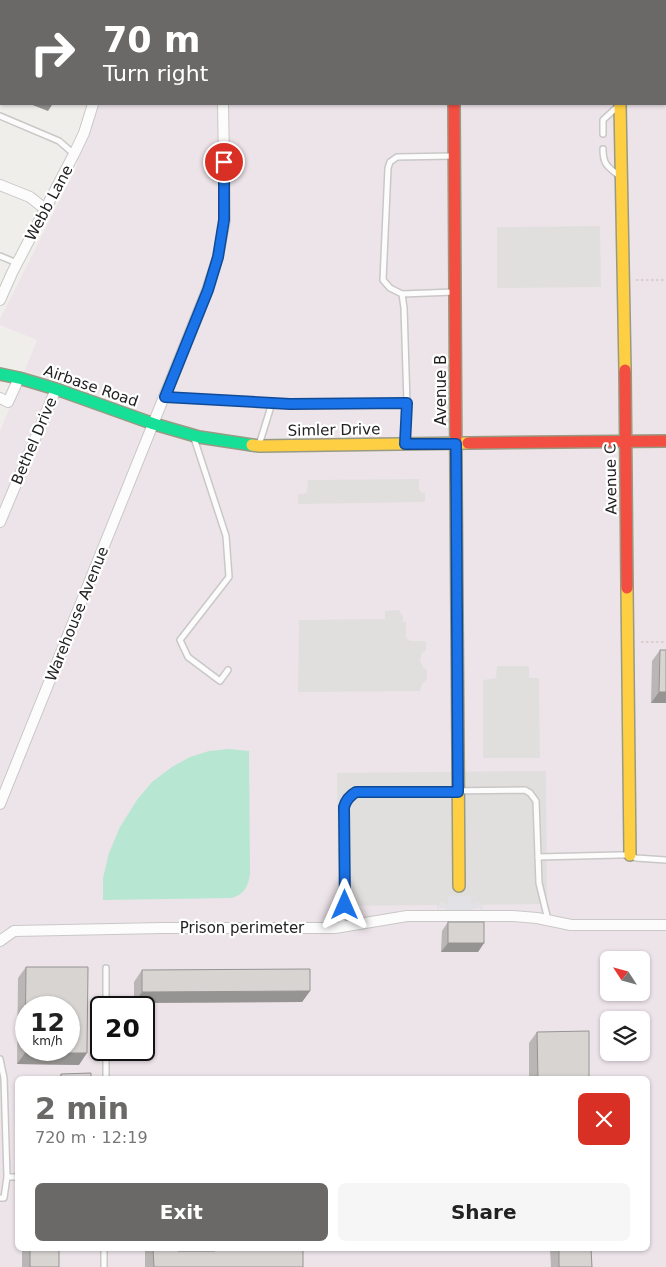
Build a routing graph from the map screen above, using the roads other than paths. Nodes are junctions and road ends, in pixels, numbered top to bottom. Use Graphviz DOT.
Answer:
graph roads {
  1 [pos="93,105"];
  2 [pos="223,105"];
  3 [pos="454,105"];
  4 [pos="619,105"];
  5 [pos="620,105"];
  6 [pos="0,116"];
  7 [pos="603,134"];
  8 [pos="603,149"];
  9 [pos="74,154"];
  10 [pos="455,156"];
  11 [pos="622,179"];
  12 [pos="0,185"];
  13 [pos="46,209"];
  14 [pos="0,256"];
  15 [pos="17,264"];
  16 [pos="455,292"];
  17 [pos="402,294"];
  18 [pos="0,300"];
  19 [pos="0,362"];
  20 [pos="0,374"];
  21 [pos="19,378"];
  22 [pos="56,389"];
  23 [pos="165,397"];
  24 [pos="0,398"];
  25 [pos="407,403"];
  26 [pos="272,404"];
  27 [pos="154,424"];
  28 [pos="193,435"];
  29 [pos="625,441"];
  30 [pos="666,441"];
  31 [pos="405,444"];
  32 [pos="456,444"];
  33 [pos="259,446"];
  34 [pos="0,522"];
  35 [pos="228,670"];
  36 [pos="458,792"];
  37 [pos="0,804"];
  38 [pos="630,855"];
  39 [pos="538,857"];
  40 [pos="666,860"];
  41 [pos="459,886"];
  42 [pos="548,920"];
  43 [pos="666,925"];
  44 [pos="341,927"];
  45 [pos="0,941"];
  46 [pos="106,968"];
  47 [pos="106,996"];
  48 [pos="0,1059"];
  49 [pos="106,1061"];
  50 [pos="106,1076"];
  51 [pos="15,1176"];
  52 [pos="7,1177"];
  53 [pos="0,1198"];
  54 [pos="104,1251"];
  55 [pos="104,1267"];
  1 -- 9 [label="street, Webb Lane"];
  2 -- 23 [label="street, Warehouse Avenue"];
  3 -- 10 [label="street, Avenue B"];
  4 -- 7 [label="lane"];
  5 -- 11 [label="street, Avenue C"];
  6 -- 9 [label="lane"];
  8 -- 11 [label="lane"];
  9 -- 13 [label="street, Webb Lane"];
  10 -- 16 [label="street, Avenue B"];
  10 -- 17 [label="lane"];
  11 -- 29 [label="street, Avenue C"];
  12 -- 13 [label="street"];
  13 -- 15 [label="street, Webb Lane"];
  14 -- 15 [label="lane"];
  15 -- 18 [label="street, Webb Lane"];
  16 -- 17 [label="lane"];
  16 -- 32 [label="street, Avenue B"];
  17 -- 25 [label="lane"];
  19 -- 21 [label="street, Airbase Road"];
  20 -- 21 [label="street, Airbase Road"];
  21 -- 22 [label="street, Airbase Road"];
  21 -- 24 [label="street"];
  22 -- 27 [label="street, Airbase Road"];
  22 -- 34 [label="street, Bethel Drive"];
  23 -- 26 [label="lane"];
  23 -- 27 [label="street, Warehouse Avenue"];
  25 -- 26 [label="lane"];
  25 -- 31 [label="lane"];
  26 -- 33 [label="lane"];
  27 -- 28 [label="street, Simler Drive"];
  27 -- 37 [label="street, Warehouse Avenue"];
  28 -- 33 [label="street, Simler Drive"];
  28 -- 35 [label="lane"];
  29 -- 30 [label="street, Simler Drive"];
  29 -- 32 [label="street, Simler Drive"];
  29 -- 38 [label="street, Avenue C"];
  31 -- 32 [label="street, Simler Drive"];
  31 -- 33 [label="street, Simler Drive"];
  32 -- 36 [label="street, Avenue B"];
  36 -- 39 [label="lane"];
  36 -- 41 [label="street, Avenue B"];
  36 -- 44 [label="lane"];
  38 -- 39 [label="lane"];
  38 -- 40 [label="lane"];
  39 -- 42 [label="lane"];
  42 -- 43 [label="street, Prison perimeter"];
  42 -- 44 [label="street, Prison perimeter"];
  44 -- 45 [label="street, Prison perimeter"];
  46 -- 47 [label="lane"];
  48 -- 52 [label="lane"];
  49 -- 50 [label="lane"];
  51 -- 52 [label="lane"];
  52 -- 53 [label="lane"];
  54 -- 55 [label="lane"];
}
